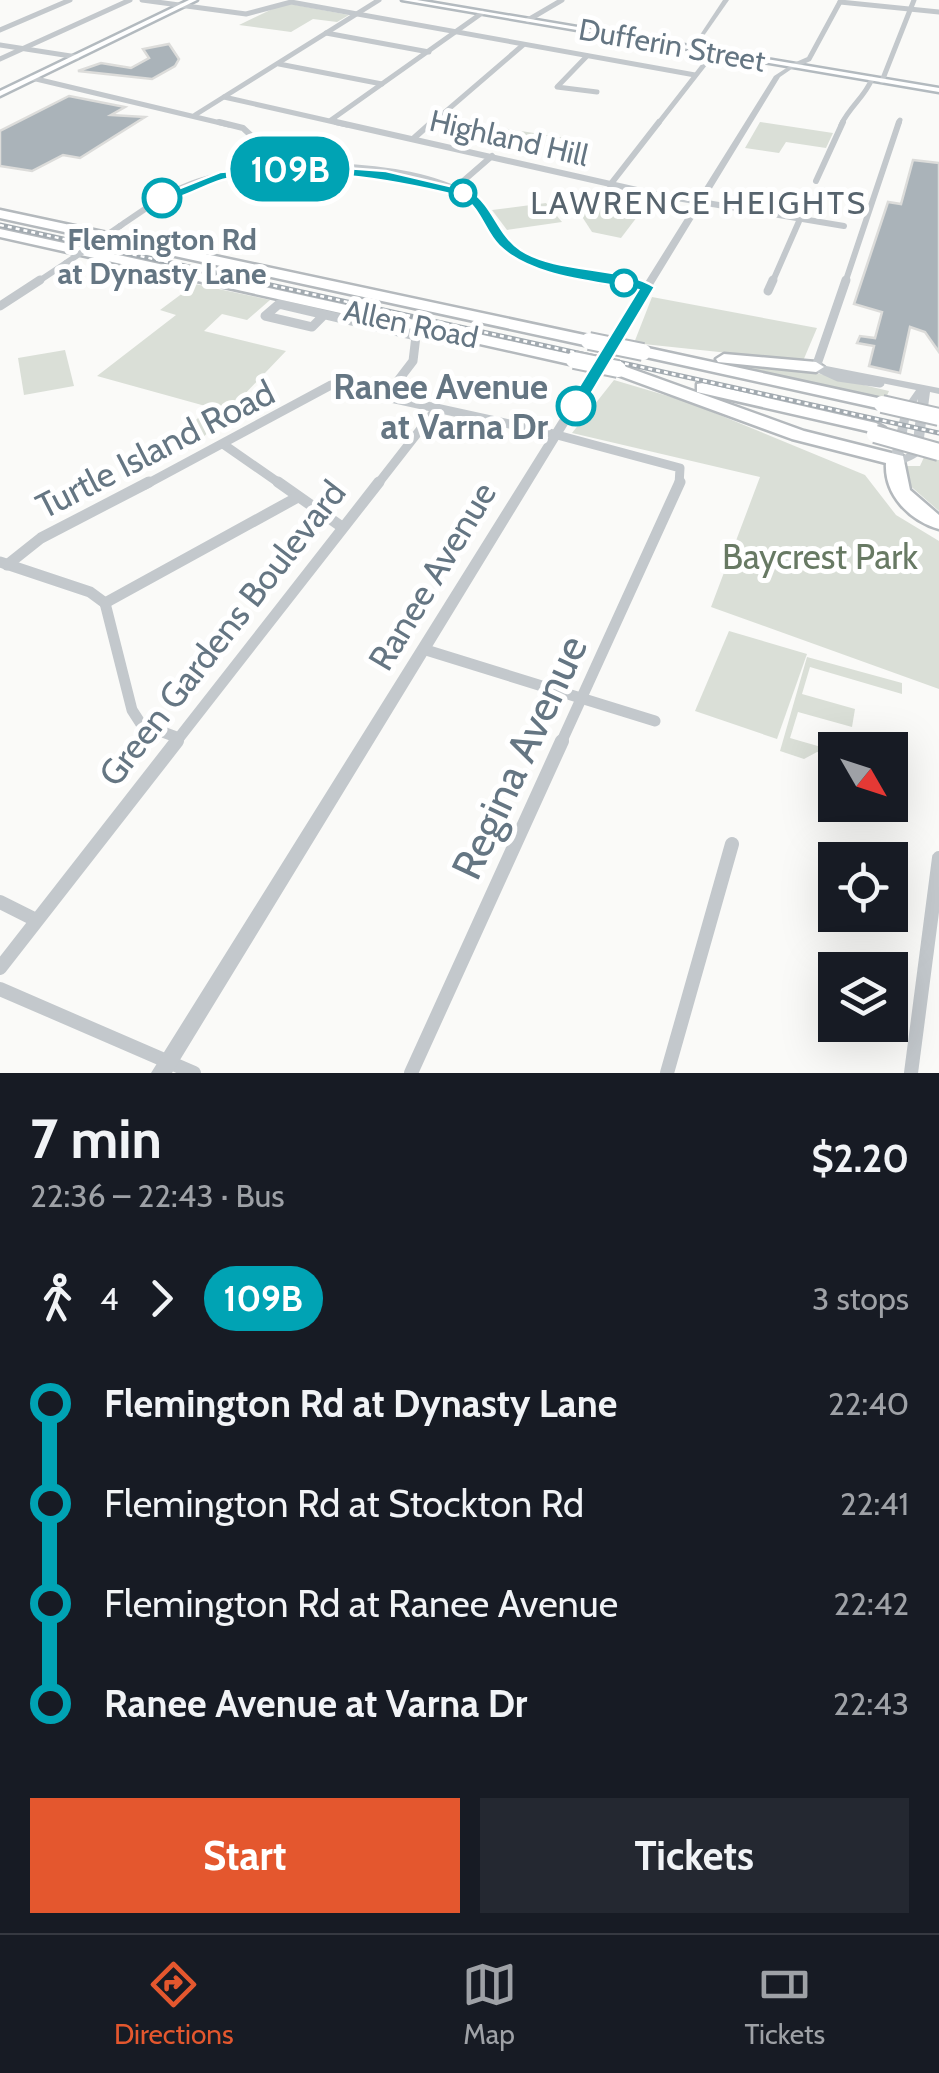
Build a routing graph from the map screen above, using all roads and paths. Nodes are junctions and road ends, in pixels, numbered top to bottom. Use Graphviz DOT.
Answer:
graph roads {
  1 [pos="70,0"];
  2 [pos="130,0"];
  3 [pos="142,0"];
  4 [pos="194,0"];
  5 [pos="379,0"];
  6 [pos="409,0"];
  7 [pos="562,0"];
  8 [pos="726,0"];
  9 [pos="914,0"];
  10 [pos="840,1"];
  11 [pos="182,5"];
  12 [pos="910,9"];
  13 [pos="939,12"];
  14 [pos="482,13"];
  15 [pos="356,14"];
  16 [pos="528,20"];
  17 [pos="0,30"];
  18 [pos="455,32"];
  19 [pos="326,33"];
  20 [pos="0,45"];
  21 [pos="523,45"];
  22 [pos="692,48"];
  23 [pos="23,49"];
  24 [pos="430,52"];
  25 [pos="714,52"];
  26 [pos="587,56"];
  27 [pos="77,57"];
  28 [pos="0,59"];
  29 [pos="278,64"];
  30 [pos="793,66"];
  31 [pos="695,76"];
  32 [pos="32,78"];
  33 [pos="877,80"];
  34 [pos="382,84"];
  35 [pos="939,90"];
  36 [pos="597,92"];
  37 [pos="0,94"];
  38 [pos="224,97"];
  39 [pos="194,115"];
  40 [pos="331,120"];
  41 [pos="900,120"];
  42 [pos="414,138"];
  43 [pos="492,156"];
  44 [pos="263,170"];
  45 [pos="816,181"];
  46 [pos="610,184"];
  47 [pos="454,189"];
  48 [pos="700,202"];
  49 [pos="0,211"];
  50 [pos="800,219"];
  51 [pos="844,226"];
  52 [pos="0,234"];
  53 [pos="647,287"];
  54 [pos="768,291"];
  55 [pos="3,302"];
  56 [pos="324,315"];
  57 [pos="642,352"];
  58 [pos="816,366"];
  59 [pos="618,369"];
  60 [pos="850,379"];
  61 [pos="387,396"];
  62 [pos="930,402"];
  63 [pos="436,408"];
  64 [pos="875,431"];
  65 [pos="558,436"];
  66 [pos="223,444"];
  67 [pos="939,444"];
  68 [pos="939,452"];
  69 [pos="896,460"];
  70 [pos="298,497"];
  71 [pos="939,522"];
  72 [pos="342,527"];
  73 [pos="4,564"];
  74 [pos="105,603"];
  75 [pos="426,650"];
  76 [pos="582,698"];
  77 [pos="655,721"];
  78 [pos="179,738"];
  79 [pos="732,844"];
  80 [pos="939,858"];
  81 [pos="0,902"];
  82 [pos="36,920"];
  83 [pos="0,968"];
  84 [pos="0,989"];
  85 [pos="165,1067"];
  86 [pos="194,1073"];
  87 [pos="411,1073"];
  88 [pos="667,1073"];
  89 [pos="912,1073"];
  1 -- 17 [label="street"];
  2 -- 23 [label="street"];
  3 -- 11 [label="street"];
  4 -- 11 [label="main road"];
  5 -- 15 [label="street"];
  6 -- 14 [label="main road, Dufferin Street"];
  7 -- 16 [label="street"];
  8 -- 22 [label="street"];
  9 -- 12 [label="street"];
  10 -- 12 [label="street"];
  10 -- 30 [label="street"];
  11 -- 15 [label="street"];
  11 -- 27 [label="main road"];
  12 -- 13 [label="street"];
  12 -- 33 [label="street"];
  14 -- 16 [label="main road, Dufferin Street"];
  14 -- 18 [label="street"];
  15 -- 18 [label="street"];
  15 -- 19 [label="street"];
  16 -- 22 [label="main road, Dufferin Street"];
  18 -- 21 [label="street"];
  18 -- 24 [label="street"];
  19 -- 24 [label="street"];
  19 -- 29 [label="street"];
  20 -- 23 [label="street"];
  21 -- 26 [label="street"];
  21 -- 42 [label="street"];
  22 -- 25 [label="main road, Dufferin Street"];
  23 -- 27 [label="street"];
  23 -- 28 [label="street"];
  24 -- 34 [label="street"];
  25 -- 30 [label="main road, Dufferin Street"];
  25 -- 31 [label="street"];
  26 -- 31 [label="street"];
  26 -- 36 [label="street"];
  27 -- 32 [label="main road"];
  29 -- 34 [label="street"];
  29 -- 38 [label="street"];
  30 -- 33 [label="main road, Dufferin Street"];
  30 -- 48 [label="street, Ranee Avenue"];
  31 -- 46 [label="street"];
  32 -- 37 [label="main road"];
  32 -- 39 [label="street"];
  33 -- 35 [label="main road, Dufferin Street"];
  33 -- 45 [label="street"];
  34 -- 40 [label="street"];
  38 -- 39 [label="street"];
  38 -- 40 [label="street, Highland Hill"];
  39 -- 44 [label="street"];
  40 -- 42 [label="street, Highland Hill"];
  41 -- 58 [label="street"];
  42 -- 43 [label="street, Highland Hill"];
  43 -- 46 [label="street, Highland Hill"];
  43 -- 47 [label="street"];
  44 -- 47 [label="street"];
  44 -- 55 [label="street, bridge"];
  46 -- 48 [label="street, Highland Hill"];
  47 -- 53 [label="street"];
  48 -- 50 [label="street, Highland Hill"];
  48 -- 53 [label="street, Ranee Avenue"];
  49 -- 57 [label="highway, Allen Road, bridge"];
  50 -- 51 [label="street, Highland Hill"];
  50 -- 54 [label="street"];
  52 -- 59 [label="highway, Allen Road, bridge"];
  53 -- 65 [label="street, Ranee Avenue"];
  56 -- 56 [label="street"];
  56 -- 61 [label="street"];
  57 -- 58 [label="highway"];
  57 -- 62 [label="highway, Allen Road, bridge"];
  58 -- 60 [label="street"];
  58 -- 62 [label="street"];
  59 -- 64 [label="highway, Allen Road"];
  59 -- 69 [label="highway"];
  60 -- 62 [label="street"];
  60 -- 62 [label="street"];
  61 -- 63 [label="street"];
  61 -- 66 [label="street, Turtle Island Road"];
  62 -- 69 [label="street"];
  62 -- 69 [label="street"];
  63 -- 65 [label="street"];
  63 -- 72 [label="street, Green Gardens Boulevard"];
  64 -- 67 [label="highway, bridge"];
  64 -- 68 [label="highway, bridge"];
  65 -- 75 [label="street, Ranee Avenue"];
  65 -- 76 [label="street, Regina Avenue"];
  66 -- 70 [label="street"];
  66 -- 73 [label="street, Turtle Island Road"];
  69 -- 71 [label="highway"];
  70 -- 72 [label="street"];
  70 -- 74 [label="street"];
  72 -- 78 [label="street, Green Gardens Boulevard"];
  73 -- 74 [label="street"];
  74 -- 78 [label="street"];
  75 -- 76 [label="street"];
  75 -- 85 [label="street, Ranee Avenue"];
  76 -- 77 [label="street"];
  76 -- 87 [label="street, Regina Avenue"];
  78 -- 82 [label="street, Green Gardens Boulevard"];
  79 -- 88 [label="street"];
  80 -- 89 [label="street"];
  81 -- 82 [label="street"];
  82 -- 83 [label="street, Green Gardens Boulevard"];
  84 -- 85 [label="street"];
  85 -- 86 [label="street"];
}
